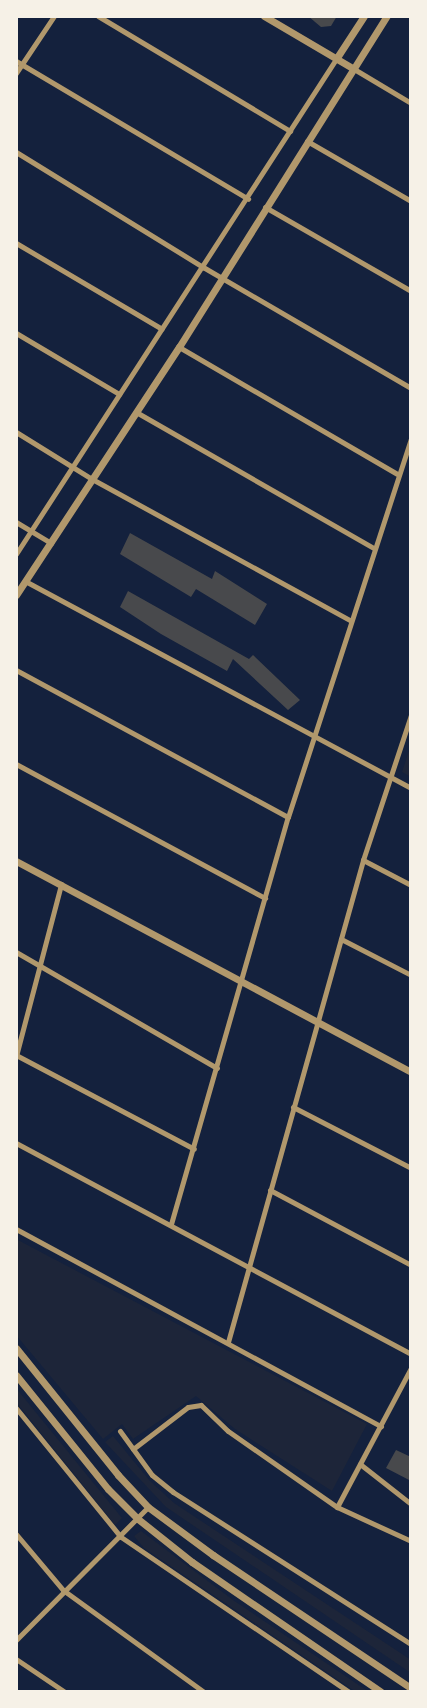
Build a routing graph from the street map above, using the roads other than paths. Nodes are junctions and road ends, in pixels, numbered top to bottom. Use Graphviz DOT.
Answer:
graph roads {
  1 [pos="54,16"];
  2 [pos="98,16"];
  3 [pos="264,16"];
  4 [pos="364,16"];
  5 [pos="387,16"];
  6 [pos="336,59"];
  7 [pos="19,63"];
  8 [pos="354,68"];
  9 [pos="16,73"];
  10 [pos="411,103"];
  11 [pos="290,131"];
  12 [pos="307,142"];
  13 [pos="16,152"];
  14 [pos="248,199"];
  15 [pos="411,202"];
  16 [pos="265,207"];
  17 [pos="16,243"];
  18 [pos="203,267"];
  19 [pos="221,278"];
  20 [pos="411,291"];
  21 [pos="162,329"];
  22 [pos="16,333"];
  23 [pos="179,347"];
  24 [pos="411,388"];
  25 [pos="119,394"];
  26 [pos="136,412"];
  27 [pos="16,432"];
  28 [pos="411,438"];
  29 [pos="73,468"];
  30 [pos="397,474"];
  31 [pos="92,479"];
  32 [pos="16,522"];
  33 [pos="32,531"];
  34 [pos="51,542"];
  35 [pos="373,548"];
  36 [pos="16,554"];
  37 [pos="25,581"];
  38 [pos="16,595"];
  39 [pos="351,620"];
  40 [pos="16,670"];
  41 [pos="411,715"];
  42 [pos="312,737"];
  43 [pos="16,764"];
  44 [pos="389,776"];
  45 [pos="411,788"];
  46 [pos="288,817"];
  47 [pos="363,860"];
  48 [pos="16,861"];
  49 [pos="61,884"];
  50 [pos="411,885"];
  51 [pos="265,898"];
  52 [pos="341,939"];
  53 [pos="16,952"];
  54 [pos="40,965"];
  55 [pos="411,976"];
  56 [pos="242,982"];
  57 [pos="318,1022"];
  58 [pos="16,1055"];
  59 [pos="217,1068"];
  60 [pos="411,1072"];
  61 [pos="293,1107"];
  62 [pos="16,1143"];
  63 [pos="194,1149"];
  64 [pos="411,1168"];
  65 [pos="270,1190"];
  66 [pos="171,1224"];
  67 [pos="16,1229"];
  68 [pos="247,1264"];
  69 [pos="411,1265"];
  70 [pos="228,1342"];
  71 [pos="16,1348"];
  72 [pos="411,1354"];
  73 [pos="411,1368"];
  74 [pos="16,1375"];
  75 [pos="16,1408"];
  76 [pos="381,1426"];
  77 [pos="120,1431"];
  78 [pos="133,1449"];
  79 [pos="360,1464"];
  80 [pos="411,1504"];
  81 [pos="148,1507"];
  82 [pos="337,1507"];
  83 [pos="138,1519"];
  84 [pos="16,1534"];
  85 [pos="121,1537"];
  86 [pos="411,1541"];
  87 [pos="63,1590"];
  88 [pos="16,1640"];
  89 [pos="411,1644"];
  90 [pos="16,1659"];
  91 [pos="411,1688"];
  92 [pos="64,1692"];
  93 [pos="204,1692"];
  94 [pos="350,1692"];
  95 [pos="381,1692"];
  1 -- 7 [label="street"];
  2 -- 11 [label="street"];
  3 -- 6 [label="street"];
  4 -- 6 [label="street"];
  5 -- 8 [label="street"];
  6 -- 8 [label="street"];
  6 -- 11 [label="street"];
  7 -- 9 [label="street"];
  7 -- 14 [label="street"];
  8 -- 10 [label="street"];
  8 -- 12 [label="street"];
  11 -- 14 [label="street"];
  12 -- 15 [label="street"];
  12 -- 16 [label="street"];
  13 -- 18 [label="street"];
  14 -- 18 [label="street"];
  16 -- 19 [label="street"];
  16 -- 20 [label="street"];
  17 -- 21 [label="street"];
  18 -- 19 [label="street"];
  18 -- 21 [label="street"];
  19 -- 23 [label="street"];
  19 -- 24 [label="street"];
  21 -- 25 [label="street"];
  22 -- 25 [label="street"];
  23 -- 26 [label="street"];
  23 -- 30 [label="street"];
  25 -- 29 [label="street"];
  26 -- 31 [label="street"];
  26 -- 35 [label="street"];
  27 -- 29 [label="street"];
  28 -- 30 [label="street"];
  29 -- 31 [label="street"];
  29 -- 33 [label="street"];
  30 -- 35 [label="street"];
  31 -- 34 [label="street"];
  31 -- 39 [label="street"];
  32 -- 33 [label="street"];
  33 -- 34 [label="street"];
  33 -- 36 [label="street"];
  34 -- 37 [label="street"];
  35 -- 39 [label="street"];
  37 -- 38 [label="street"];
  37 -- 42 [label="street"];
  39 -- 42 [label="street"];
  40 -- 46 [label="street"];
  41 -- 44 [label="street"];
  42 -- 44 [label="street"];
  42 -- 46 [label="street"];
  43 -- 51 [label="street"];
  44 -- 45 [label="street"];
  44 -- 47 [label="street"];
  46 -- 51 [label="street"];
  47 -- 50 [label="street"];
  47 -- 52 [label="street"];
  48 -- 49 [label="street"];
  49 -- 54 [label="street"];
  49 -- 56 [label="street"];
  51 -- 56 [label="street"];
  52 -- 55 [label="street"];
  52 -- 57 [label="street"];
  53 -- 54 [label="street"];
  54 -- 58 [label="street"];
  54 -- 59 [label="street"];
  56 -- 57 [label="street"];
  56 -- 59 [label="street"];
  57 -- 60 [label="street"];
  57 -- 61 [label="street"];
  58 -- 63 [label="street"];
  59 -- 63 [label="street"];
  61 -- 64 [label="street"];
  61 -- 65 [label="street"];
  62 -- 66 [label="street"];
  63 -- 66 [label="street"];
  65 -- 68 [label="street"];
  65 -- 69 [label="street"];
  66 -- 68 [label="street"];
  67 -- 70 [label="street"];
  68 -- 70 [label="street"];
  68 -- 72 [label="street"];
  70 -- 76 [label="street"];
  71 -- 81 [label="street"];
  73 -- 76 [label="street"];
  74 -- 83 [label="street"];
  75 -- 85 [label="street"];
  76 -- 79 [label="street"];
  77 -- 78 [label="street"];
  78 -- 82 [label="street"];
  78 -- 89 [label="street"];
  79 -- 80 [label="street"];
  79 -- 82 [label="street"];
  81 -- 83 [label="street"];
  81 -- 91 [label="street"];
  82 -- 86 [label="street"];
  83 -- 85 [label="street"];
  83 -- 95 [label="street"];
  84 -- 87 [label="street"];
  85 -- 87 [label="street"];
  85 -- 94 [label="street"];
  87 -- 88 [label="street"];
  87 -- 93 [label="street"];
  90 -- 92 [label="street"];
}
